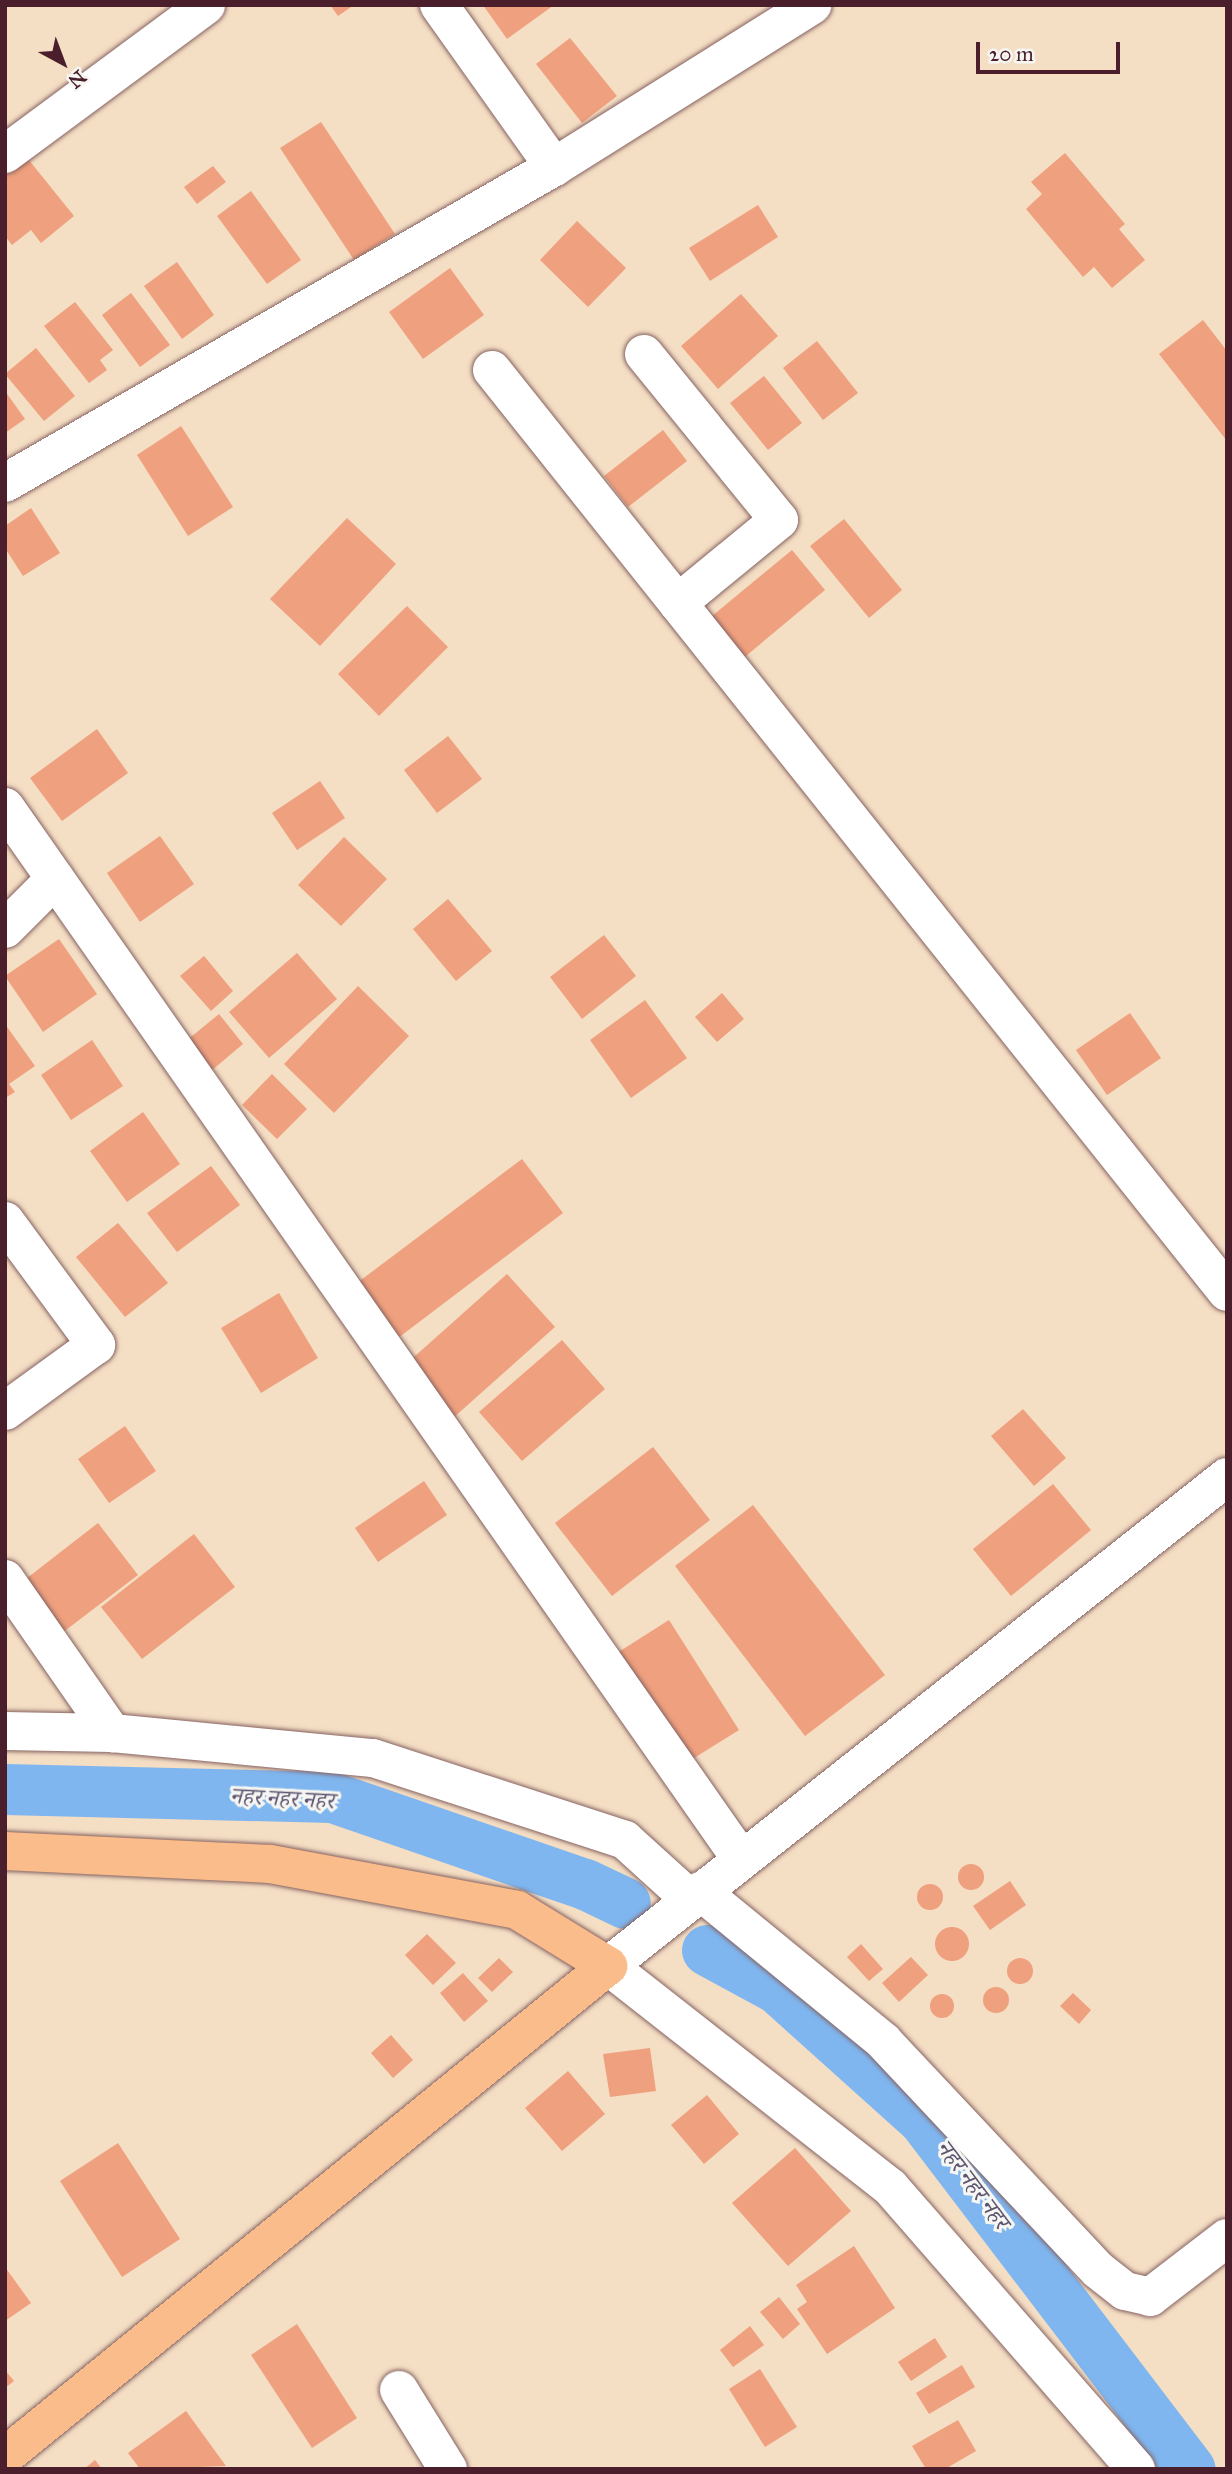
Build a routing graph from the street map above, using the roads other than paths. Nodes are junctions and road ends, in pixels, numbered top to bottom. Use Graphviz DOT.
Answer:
graph roads {
  1 [pos="206,5"];
  2 [pos="439,5"];
  3 [pos="812,5"];
  4 [pos="5,154"];
  5 [pos="554,167"];
  6 [pos="644,354"];
  7 [pos="492,370"];
  8 [pos="5,483"];
  9 [pos="678,603"];
  10 [pos="5,807"];
  11 [pos="55,879"];
  12 [pos="5,929"];
  13 [pos="5,1221"];
  14 [pos="1227,1292"];
  15 [pos="5,1411"];
  16 [pos="1227,1478"];
  17 [pos="5,1579"];
  18 [pos="5,1731"];
  19 [pos="112,1733"];
  20 [pos="5,1851"];
  21 [pos="741,1859"];
  22 [pos="695,1895"];
  23 [pos="608,1966"];
  24 [pos="1227,2238"];
  25 [pos="399,2390"];
  26 [pos="5,2456"];
  27 [pos="448,2469"];
  28 [pos="1136,2469"];
  1 -- 4 [label="street"];
  2 -- 5 [label="street"];
  3 -- 5 [label="street"];
  5 -- 8 [label="street"];
  6 -- 9 [label="street"];
  7 -- 9 [label="street"];
  9 -- 14 [label="street"];
  10 -- 11 [label="street"];
  11 -- 12 [label="street"];
  11 -- 21 [label="street"];
  13 -- 15 [label="street"];
  16 -- 21 [label="street"];
  17 -- 19 [label="street"];
  18 -- 19 [label="street"];
  19 -- 22 [label="street"];
  20 -- 23 [label="main road"];
  21 -- 22 [label="street"];
  22 -- 23 [label="street"];
  22 -- 24 [label="street"];
  23 -- 26 [label="main road"];
  23 -- 28 [label="street"];
  25 -- 27 [label="street"];
}
